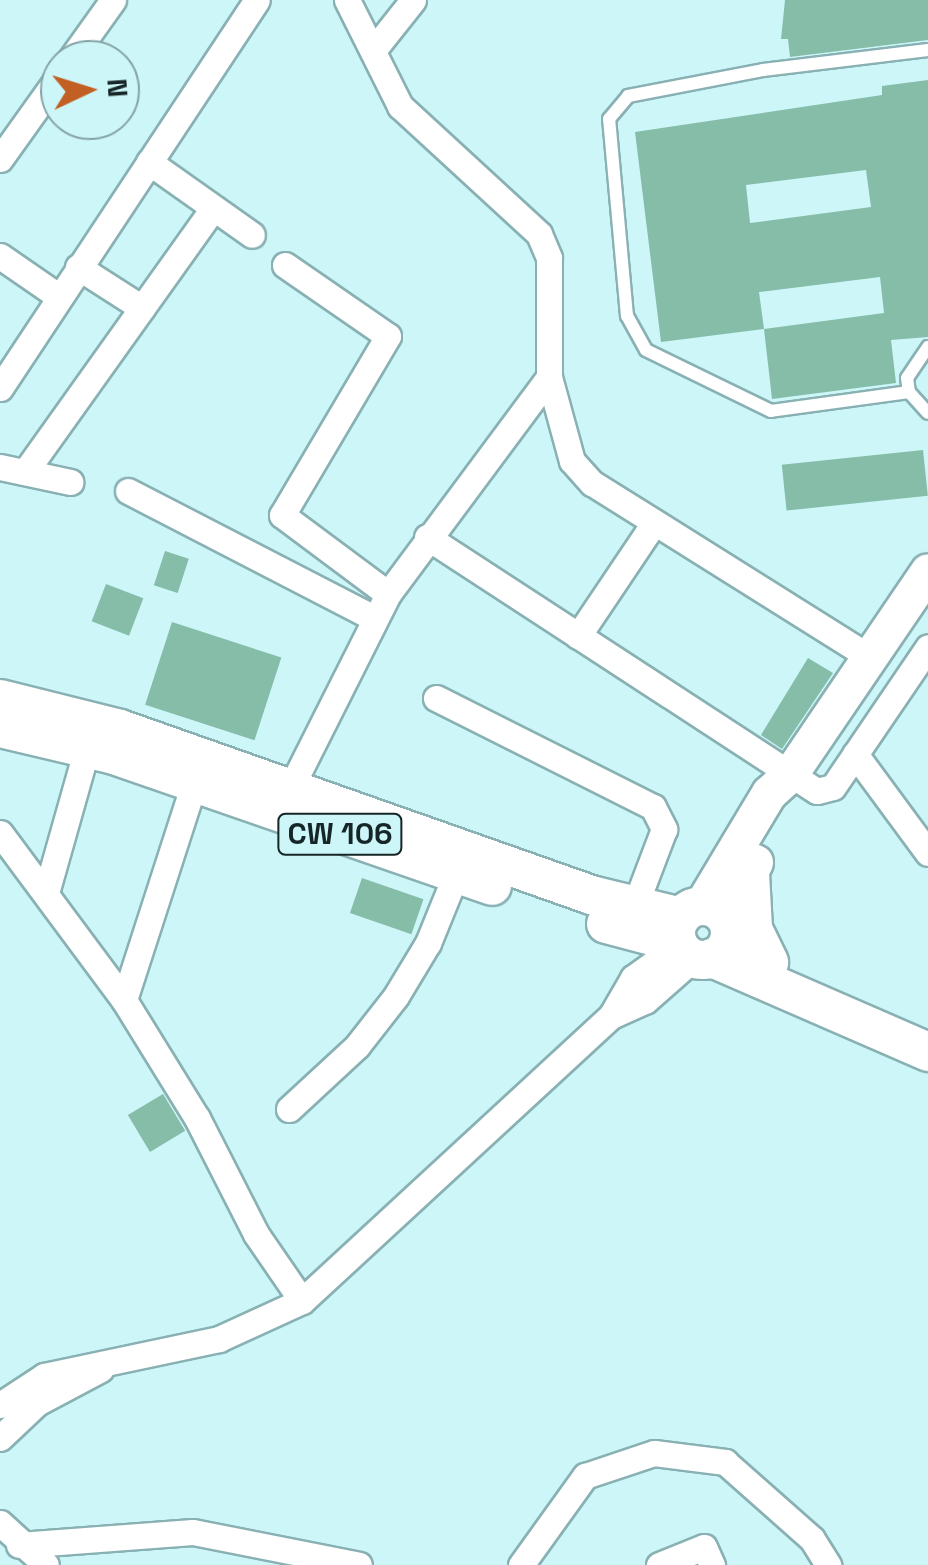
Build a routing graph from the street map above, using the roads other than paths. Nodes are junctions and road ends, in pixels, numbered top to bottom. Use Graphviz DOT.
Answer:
graph roads {
  1 [pos="113,0"];
  2 [pos="257,0"];
  3 [pos="346,0"];
  4 [pos="413,0"];
  5 [pos="84,40"];
  6 [pos="374,48"];
  7 [pos="928,50"];
  8 [pos="40,102"];
  9 [pos="0,158"];
  10 [pos="149,162"];
  11 [pos="213,208"];
  12 [pos="252,235"];
  13 [pos="0,256"];
  14 [pos="285,264"];
  15 [pos="78,267"];
  16 [pos="58,296"];
  17 [pos="142,308"];
  18 [pos="928,347"];
  19 [pos="549,377"];
  20 [pos="0,388"];
  21 [pos="909,392"];
  22 [pos="928,413"];
  23 [pos="12,470"];
  24 [pos="70,482"];
  25 [pos="128,491"];
  26 [pos="654,523"];
  27 [pos="427,537"];
  28 [pos="928,571"];
  29 [pos="388,594"];
  30 [pos="374,618"];
  31 [pos="578,636"];
  32 [pos="928,647"];
  33 [pos="870,657"];
  34 [pos="436,698"];
  35 [pos="0,699"];
  36 [pos="0,728"];
  37 [pos="86,748"];
  38 [pos="855,754"];
  39 [pos="790,774"];
  40 [pos="194,783"];
  41 [pos="285,800"];
  42 [pos="0,833"];
  43 [pos="928,852"];
  44 [pos="456,874"];
  45 [pos="750,874"];
  46 [pos="46,893"];
  47 [pos="634,908"];
  48 [pos="700,936"];
  49 [pos="769,962"];
  50 [pos="124,1000"];
  51 [pos="928,1030"];
  52 [pos="928,1052"];
  53 [pos="289,1110"];
  54 [pos="302,1301"];
  55 [pos="105,1366"];
  56 [pos="0,1406"];
  57 [pos="0,1438"];
  58 [pos="0,1523"];
  59 [pos="19,1545"];
  60 [pos="46,1565"];
  61 [pos="359,1565"];
  62 [pos="520,1565"];
  63 [pos="659,1565"];
  64 [pos="712,1565"];
  65 [pos="828,1565"];
  1 -- 5 [label="street"];
  2 -- 10 [label="street"];
  3 -- 6 [label="street"];
  4 -- 6 [label="street"];
  6 -- 19 [label="street"];
  7 -- 21 [label="lane"];
  8 -- 9 [label="street"];
  10 -- 11 [label="street"];
  10 -- 15 [label="street"];
  11 -- 12 [label="street"];
  11 -- 17 [label="street"];
  13 -- 16 [label="street"];
  14 -- 29 [label="street"];
  15 -- 16 [label="street"];
  15 -- 17 [label="street"];
  16 -- 20 [label="street"];
  17 -- 23 [label="street"];
  18 -- 21 [label="lane"];
  19 -- 26 [label="street"];
  19 -- 27 [label="street"];
  21 -- 22 [label="lane"];
  23 -- 24 [label="street"];
  25 -- 30 [label="street"];
  26 -- 31 [label="street"];
  26 -- 33 [label="street"];
  27 -- 29 [label="street"];
  27 -- 31 [label="street"];
  28 -- 33 [label="main road"];
  29 -- 30 [label="street"];
  30 -- 41 [label="street"];
  31 -- 39 [label="street"];
  32 -- 38 [label="street"];
  33 -- 39 [label="main road"];
  34 -- 47 [label="street"];
  35 -- 41 [label="main road"];
  36 -- 37 [label="main road, CW 106"];
  37 -- 40 [label="main road, CW 106"];
  37 -- 46 [label="street"];
  38 -- 39 [label="street"];
  38 -- 43 [label="street"];
  39 -- 45 [label="main road"];
  39 -- 48 [label="main road"];
  40 -- 41 [label="main road, CW 106"];
  40 -- 50 [label="street"];
  41 -- 44 [label="main road, CW 106"];
  41 -- 47 [label="main road"];
  42 -- 46 [label="street"];
  44 -- 48 [label="main road, CW 106"];
  44 -- 53 [label="street"];
  45 -- 48 [label="main road"];
  45 -- 49 [label="main road"];
  46 -- 50 [label="street"];
  47 -- 48 [label="main road"];
  48 -- 49 [label="main road, CW 106"];
  48 -- 52 [label="main road, CW 106"];
  48 -- 54 [label="street"];
  49 -- 51 [label="main road, CW 106"];
  50 -- 54 [label="street"];
  54 -- 55 [label="street"];
  55 -- 56 [label="street"];
  55 -- 57 [label="street"];
  58 -- 59 [label="street"];
  59 -- 60 [label="street"];
  59 -- 61 [label="street"];
  62 -- 65 [label="street"];
  63 -- 64 [label="street"];
}
